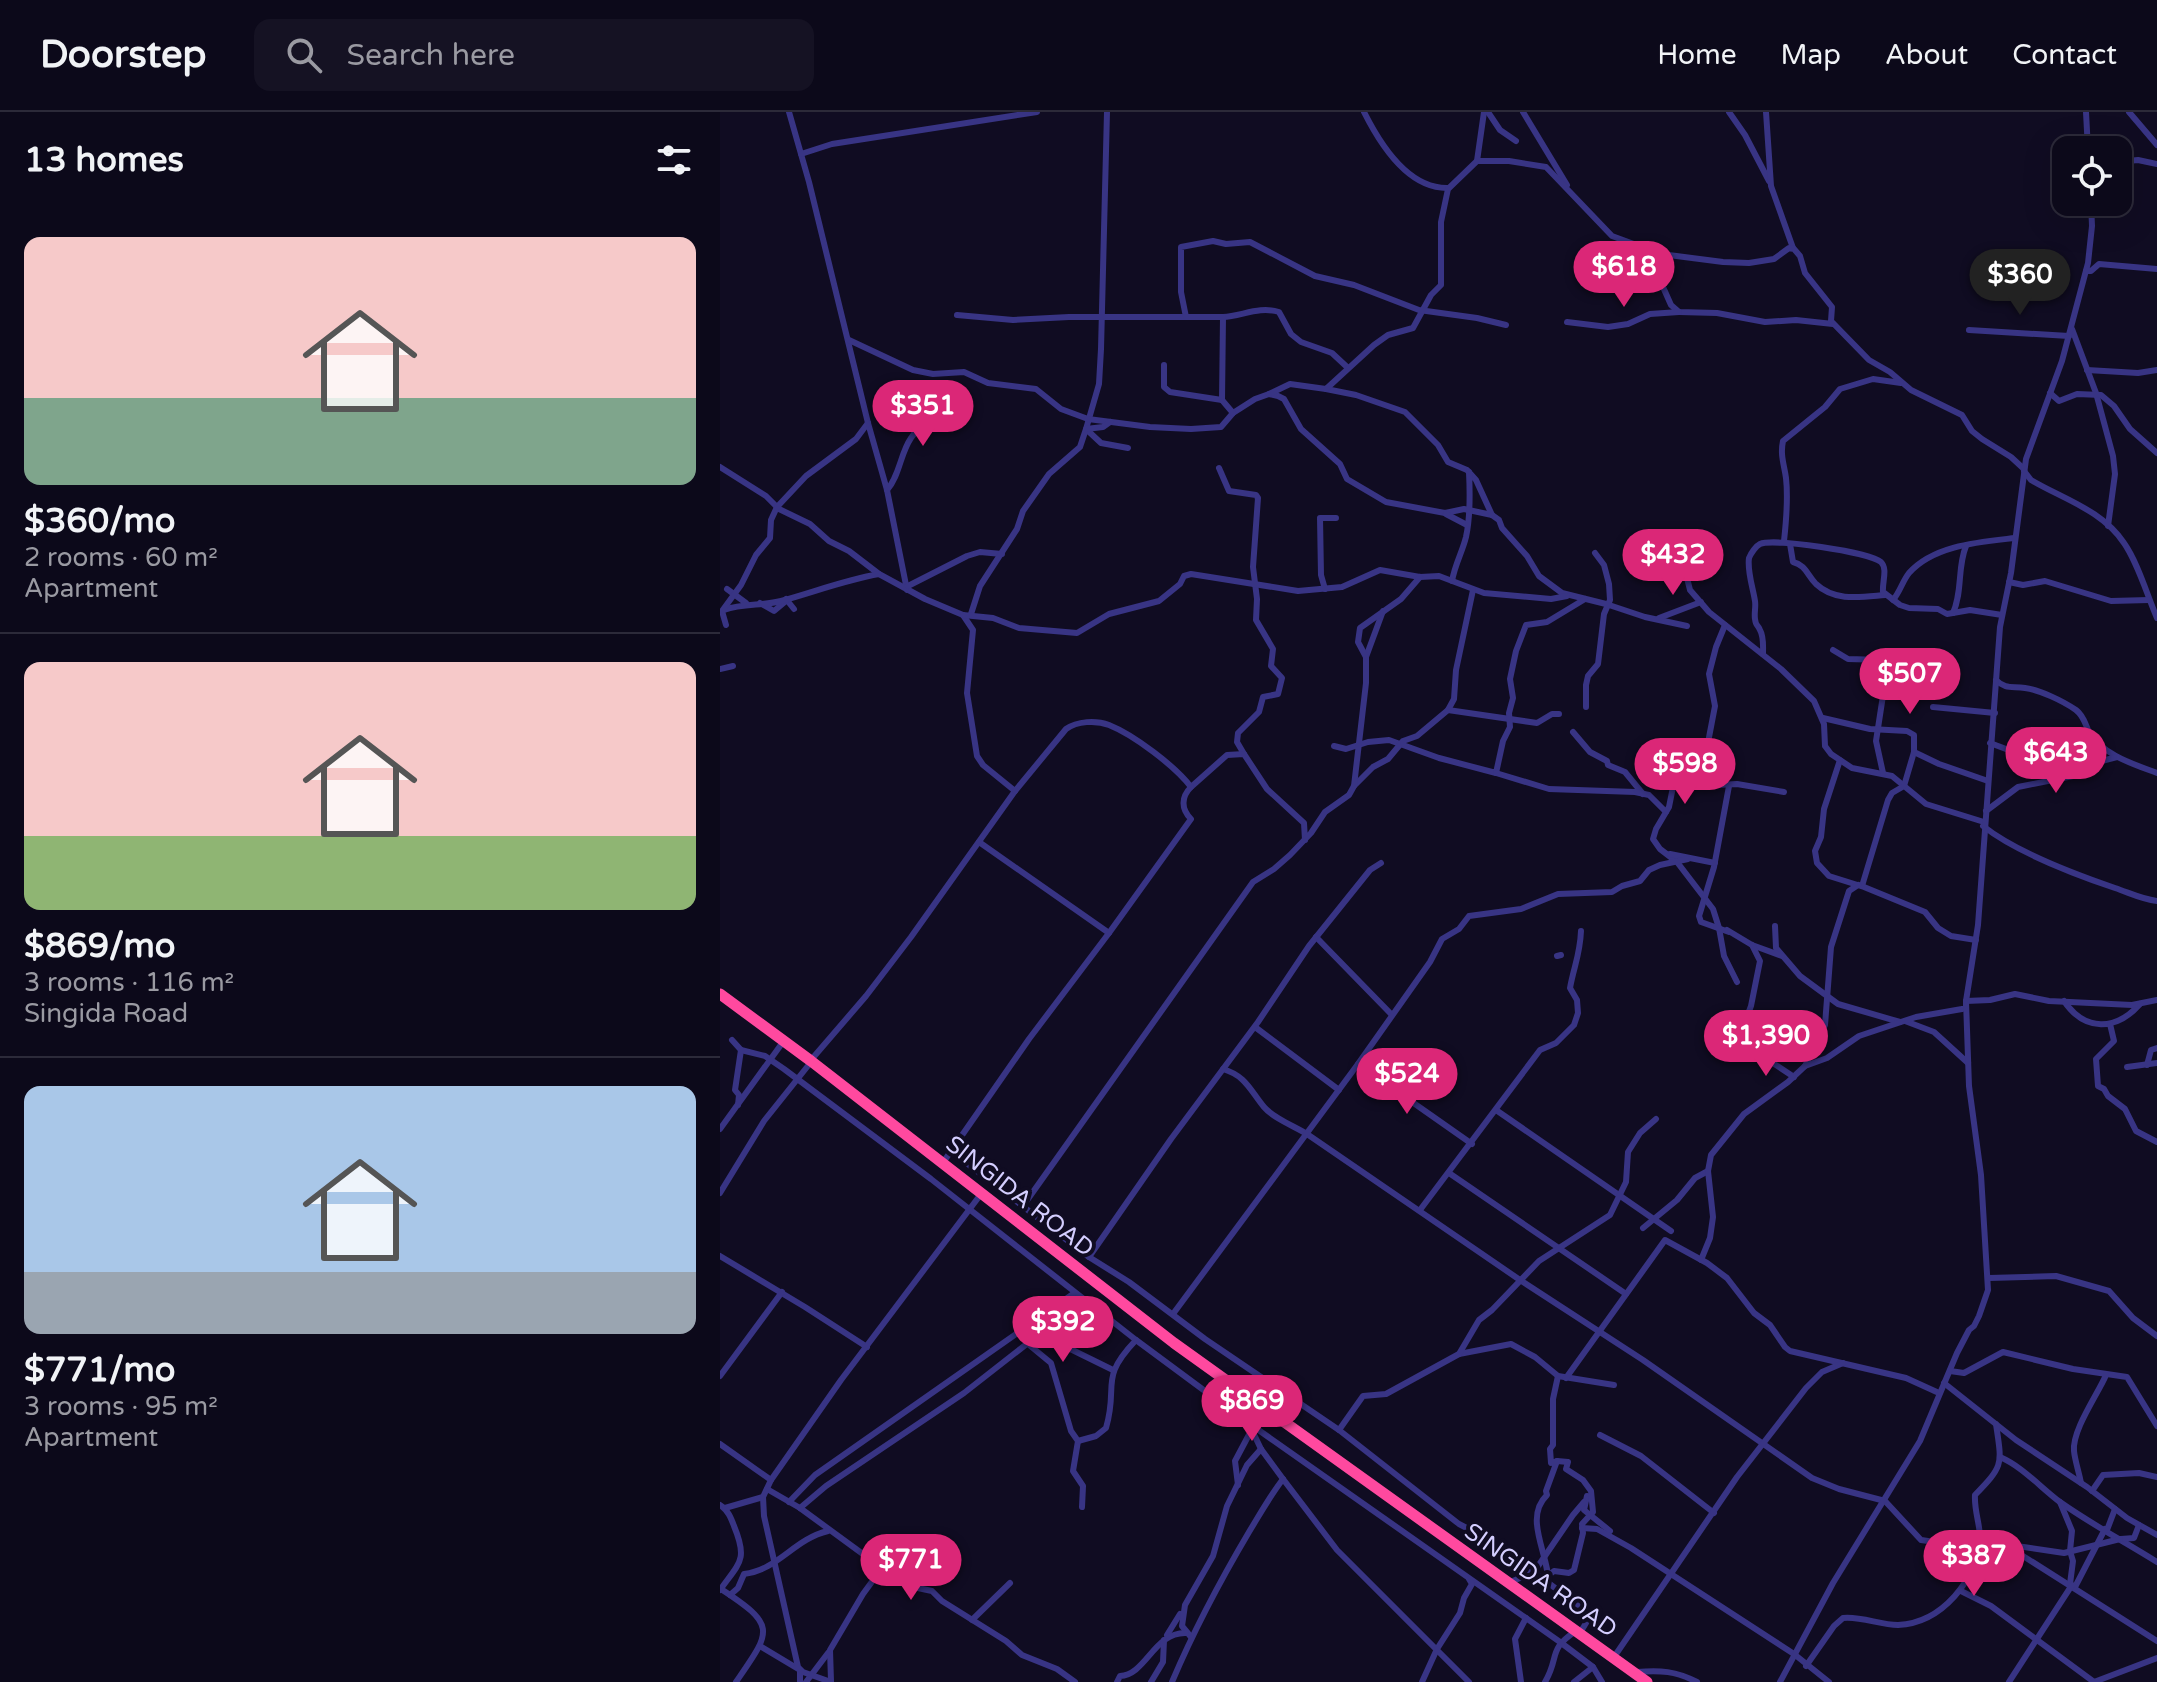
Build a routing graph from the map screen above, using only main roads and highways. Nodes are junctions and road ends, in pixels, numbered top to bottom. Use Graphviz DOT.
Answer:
graph roads {
  1 [pos="720,994"];
  2 [pos="1647,1682"];
  1 -- 2 [label="highway, SINGIDA ROAD"];
}
